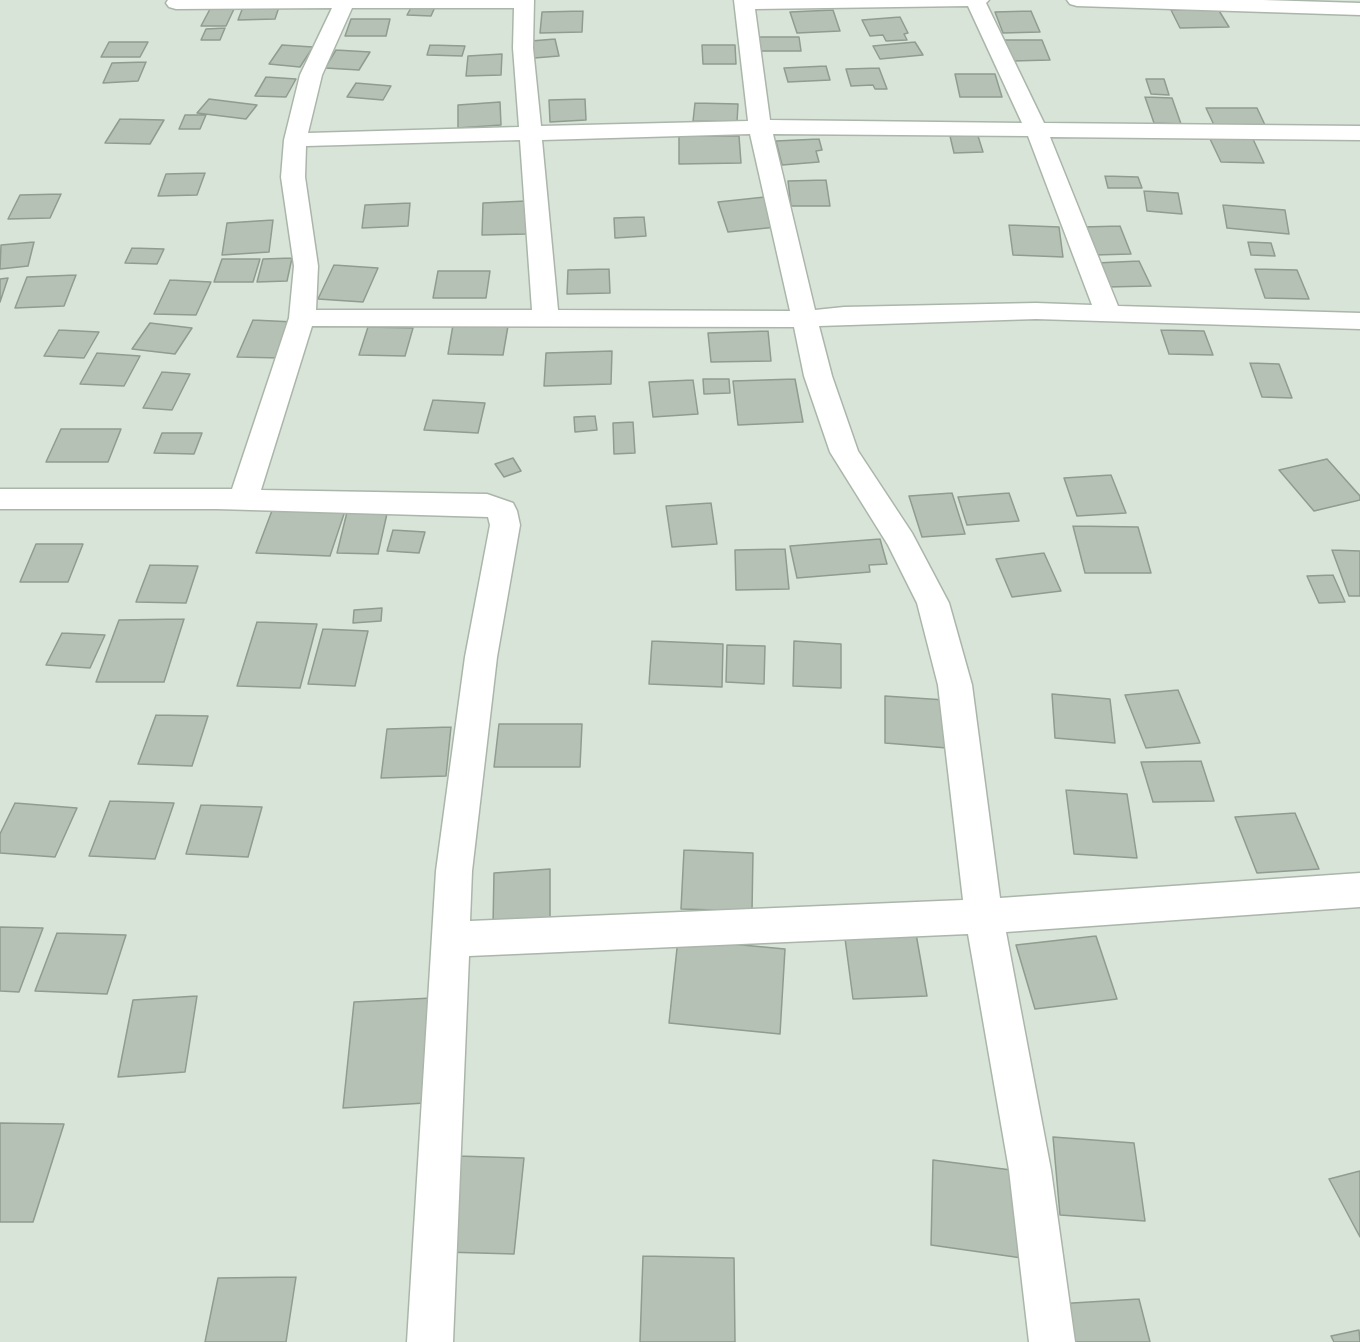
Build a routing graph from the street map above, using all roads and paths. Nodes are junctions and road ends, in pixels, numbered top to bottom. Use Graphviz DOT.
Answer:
graph roads {
  1 [pos="977,0"];
  2 [pos="1077,0"];
  3 [pos="345,1"];
  4 [pos="524,1"];
  5 [pos="1156,1"];
  6 [pos="745,2"];
  7 [pos="176,3"];
  8 [pos="1360,9"];
  9 [pos="760,127"];
  10 [pos="1037,131"];
  11 [pos="530,133"];
  12 [pos="1360,134"];
  13 [pos="295,140"];
  14 [pos="1108,312"];
  15 [pos="302,318"];
  16 [pos="546,318"];
  17 [pos="804,319"];
  18 [pos="1360,321"];
  19 [pos="0,499"];
  20 [pos="243,500"];
  21 [pos="1360,890"];
  22 [pos="984,916"];
  23 [pos="451,939"];
  24 [pos="430,1342"];
  25 [pos="1052,1342"];
  1 -- 6 [label="street"];
  1 -- 10 [label="street"];
  2 -- 5 [label="street"];
  3 -- 4 [label="street"];
  3 -- 7 [label="street"];
  3 -- 13 [label="street"];
  4 -- 11 [label="street"];
  5 -- 8 [label="street"];
  6 -- 9 [label="street"];
  9 -- 10 [label="street"];
  9 -- 11 [label="street"];
  9 -- 17 [label="street"];
  10 -- 12 [label="street"];
  10 -- 14 [label="street"];
  11 -- 13 [label="street"];
  11 -- 16 [label="street"];
  13 -- 15 [label="street"];
  14 -- 17 [label="street"];
  14 -- 18 [label="street"];
  15 -- 16 [label="street"];
  15 -- 20 [label="street"];
  16 -- 17 [label="street"];
  17 -- 22 [label="street"];
  19 -- 20 [label="street"];
  20 -- 23 [label="street"];
  21 -- 22 [label="street"];
  22 -- 23 [label="street"];
  22 -- 25 [label="street"];
  23 -- 24 [label="street"];
}
